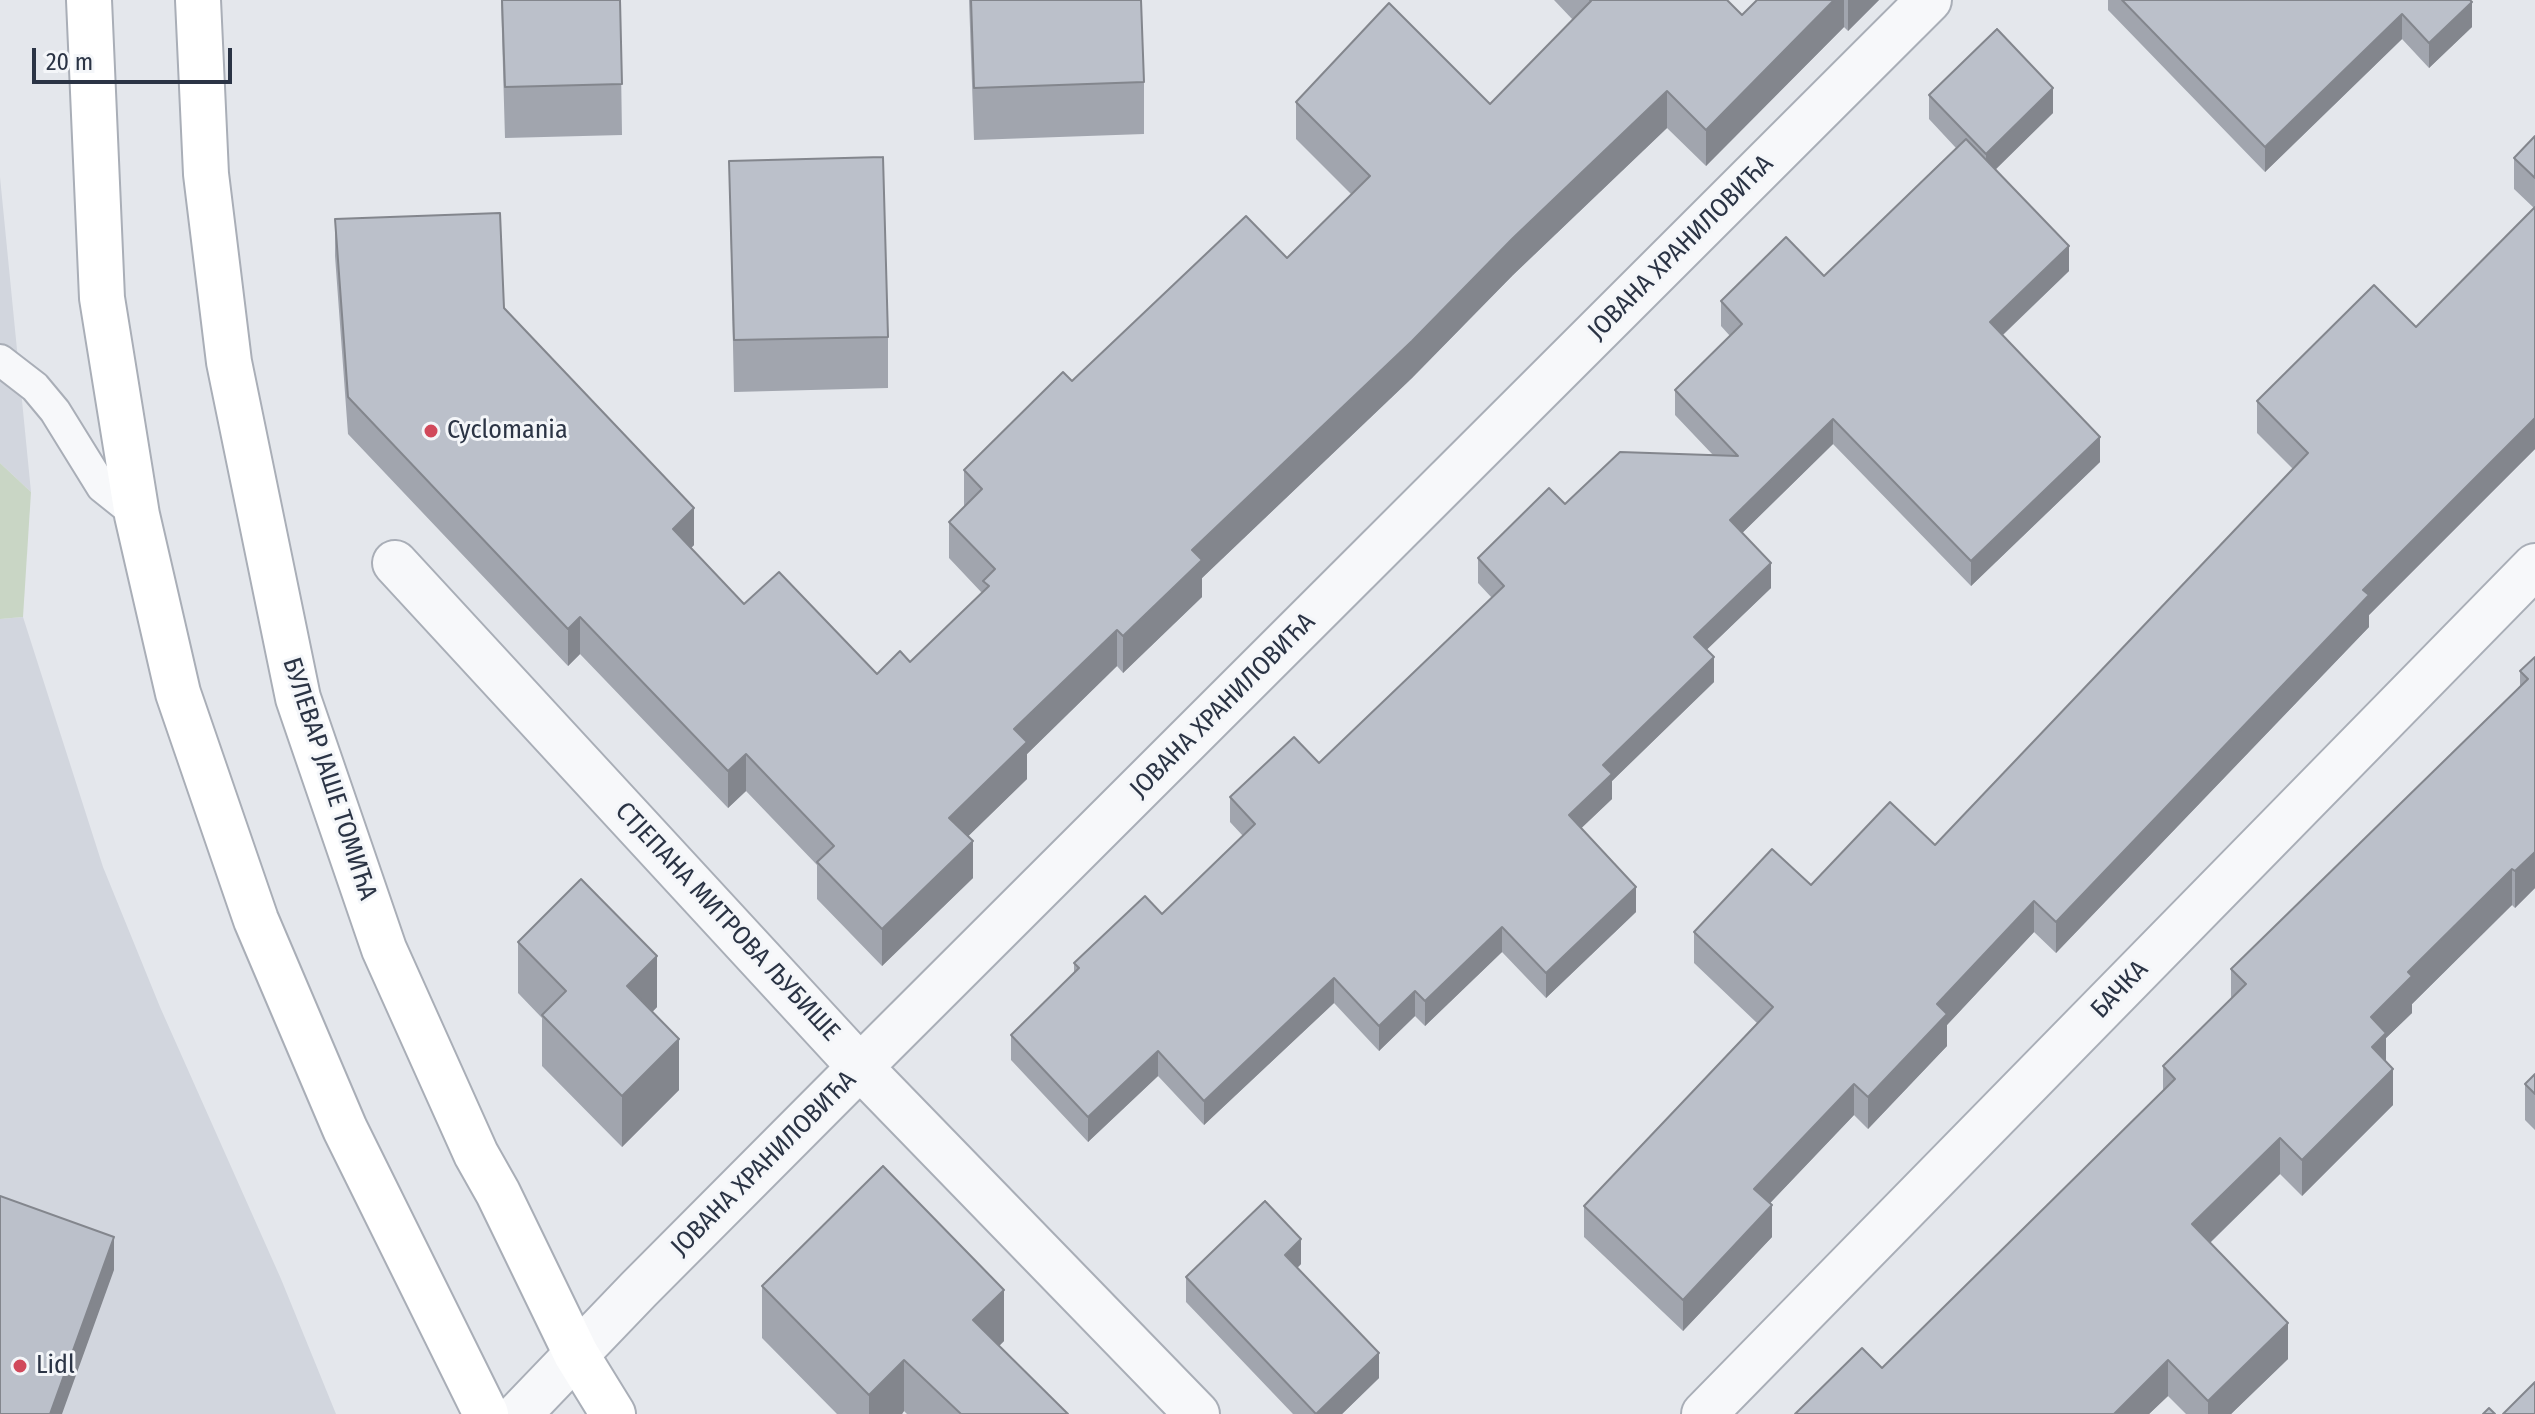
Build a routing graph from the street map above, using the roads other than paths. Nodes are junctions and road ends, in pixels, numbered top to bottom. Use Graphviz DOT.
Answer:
graph roads {
  1 [pos="89,0"];
  2 [pos="198,0"];
  3 [pos="1929,0"];
  4 [pos="0,360"];
  5 [pos="137,515"];
  6 [pos="395,563"];
  7 [pos="2535,566"];
  8 [pos="860,1067"];
  9 [pos="576,1354"];
  10 [pos="486,1414"];
  11 [pos="519,1414"];
  12 [pos="613,1414"];
  13 [pos="1197,1414"];
  14 [pos="1704,1414"];
  1 -- 5 [label="main road"];
  2 -- 9 [label="main road, БУЛЕВАР ЈАШЕ ТОМИЋА"];
  3 -- 8 [label="street, ЈОВАНА ХРАНИЛОВИЋА"];
  4 -- 5 [label="lane"];
  5 -- 10 [label="main road"];
  6 -- 8 [label="street, СТЈЕПАНА МИТРОВА ЉУБИШЕ"];
  7 -- 14 [label="street, БАЧКА"];
  8 -- 9 [label="street, ЈОВАНА ХРАНИЛОВИЋА"];
  8 -- 13 [label="street, СТЈЕПАНА МИТРОВА ЉУБИШЕ"];
  9 -- 11 [label="street, ЈОВАНА ХРАНИЛОВИЋА"];
  9 -- 12 [label="main road, БУЛЕВАР ЈАШЕ ТОМИЋА"];
}
